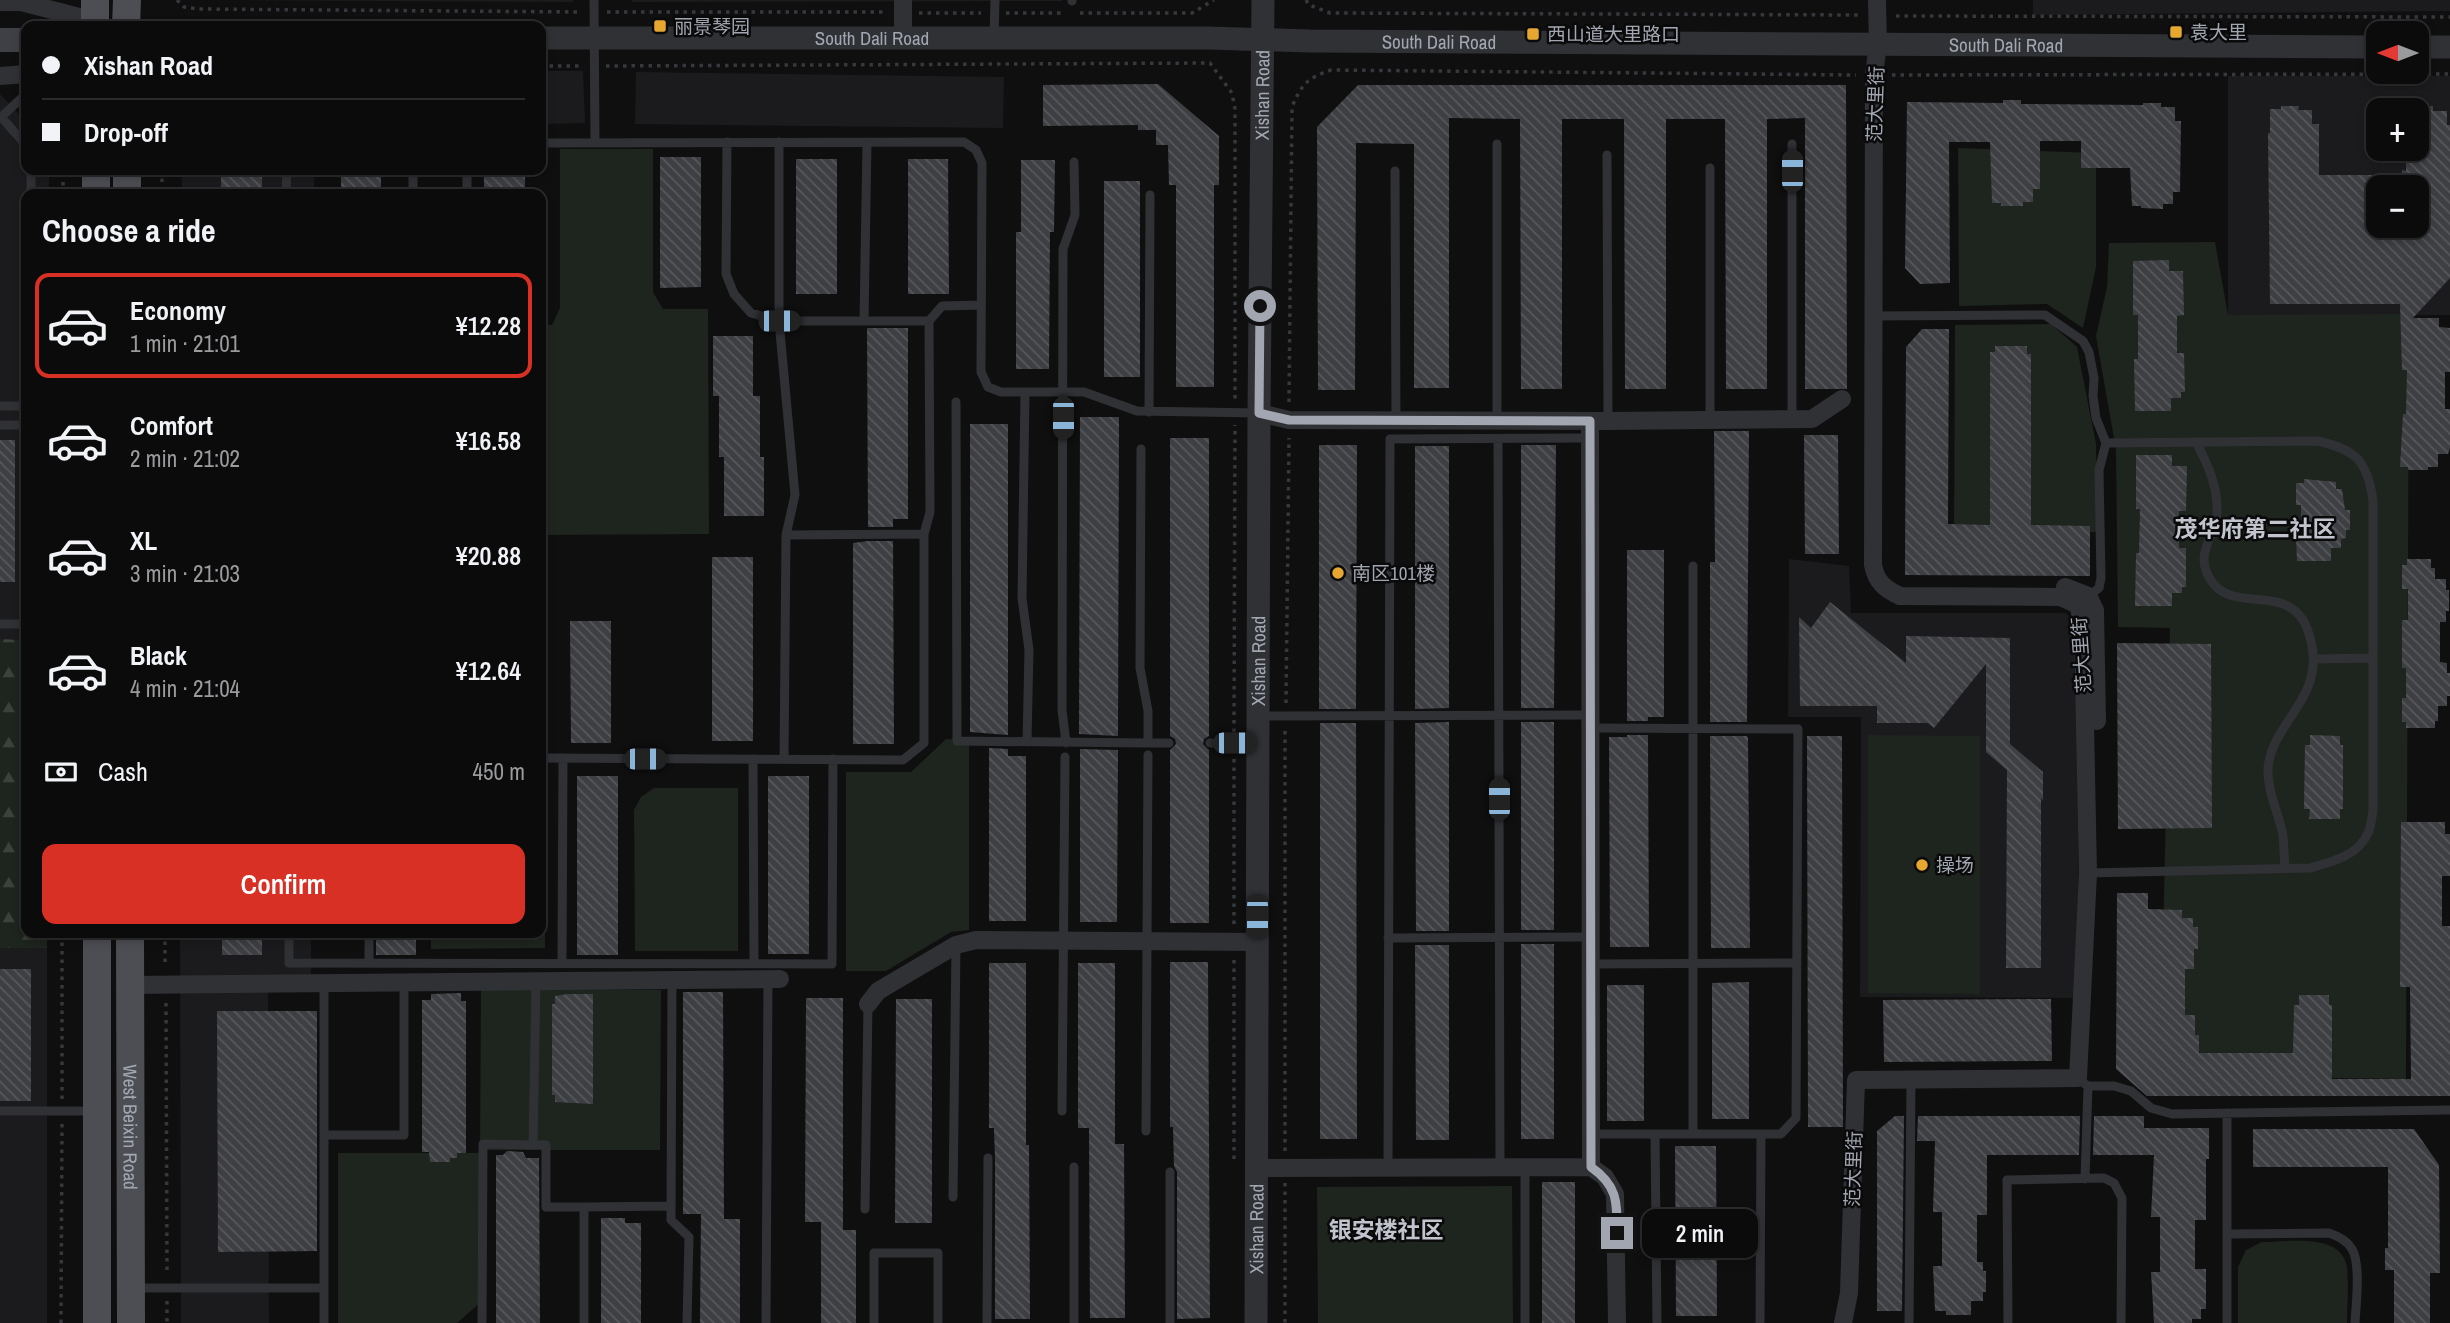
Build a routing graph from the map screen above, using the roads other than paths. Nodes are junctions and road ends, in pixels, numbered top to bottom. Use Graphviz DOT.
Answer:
graph roads {
  1 [pos="127,0"];
  2 [pos="594,0"];
  3 [pos="995,0"];
  4 [pos="1263,0"];
  5 [pos="1877,0"];
  6 [pos="0,2"];
  7 [pos="903,6"];
  8 [pos="97,18"];
  9 [pos="127,21"];
  10 [pos="595,37"];
  11 [pos="546,38"];
  12 [pos="903,38"];
  13 [pos="994,39"];
  14 [pos="0,40"];
  15 [pos="21,40"];
  16 [pos="1263,41"];
  17 [pos="1878,44"];
  18 [pos="2366,47"];
  19 [pos="2429,47"];
  20 [pos="2450,47"];
  21 [pos="21,74"];
  22 [pos="0,76"];
  23 [pos="21,99"];
  24 [pos="1,118"];
  25 [pos="21,140"];
  26 [pos="594,142"];
  27 [pos="727,142"];
  28 [pos="779,142"];
  29 [pos="867,142"];
  30 [pos="546,143"];
  31 [pos="1497,144"];
  32 [pos="1792,144"];
  33 [pos="1608,155"];
  34 [pos="1074,162"];
  35 [pos="1710,168"];
  36 [pos="1395,171"];
  37 [pos="1150,195"];
  38 [pos="981,305"];
  39 [pos="1877,317"];
  40 [pos="779,321"];
  41 [pos="864,321"];
  42 [pos="929,321"];
  43 [pos="1025,392"];
  44 [pos="1063,392"];
  45 [pos="1842,399"];
  46 [pos="956,402"];
  47 [pos="0,406"];
  48 [pos="21,406"];
  49 [pos="1149,412"];
  50 [pos="1259,413"];
  51 [pos="1792,419"];
  52 [pos="1710,420"];
  53 [pos="1396,421"];
  54 [pos="0,425"];
  55 [pos="21,425"];
  56 [pos="1596,427"];
  57 [pos="1498,430"];
  58 [pos="2196,442"];
  59 [pos="2106,443"];
  60 [pos="1141,449"];
  61 [pos="786,534"];
  62 [pos="924,534"];
  63 [pos="1693,566"];
  64 [pos="2083,600"];
  65 [pos="0,624"];
  66 [pos="21,624"];
  67 [pos="2315,659"];
  68 [pos="2373,659"];
  69 [pos="1389,715"];
  70 [pos="1499,715"];
  71 [pos="1258,716"];
  72 [pos="1590,722"];
  73 [pos="1693,729"];
  74 [pos="1027,742"];
  75 [pos="1066,743"];
  76 [pos="1147,743"];
  77 [pos="1169,743"];
  78 [pos="1210,743"];
  79 [pos="1258,744"];
  80 [pos="1148,755"];
  81 [pos="1065,757"];
  82 [pos="546,758"];
  83 [pos="563,758"];
  84 [pos="753,759"];
  85 [pos="784,759"];
  86 [pos="833,760"];
  87 [pos="2285,868"];
  88 [pos="2093,873"];
  89 [pos="1590,937"];
  90 [pos="97,938"];
  91 [pos="130,938"];
  92 [pos="289,938"];
  93 [pos="369,938"];
  94 [pos="1388,938"];
  95 [pos="1500,938"];
  96 [pos="1063,942"];
  97 [pos="1257,942"];
  98 [pos="1148,943"];
  99 [pos="956,945"];
  100 [pos="369,963"];
  101 [pos="562,963"];
  102 [pos="754,963"];
  103 [pos="1693,963"];
  104 [pos="1797,963"];
  105 [pos="1590,964"];
  106 [pos="774,979"];
  107 [pos="673,980"];
  108 [pos="536,981"];
  109 [pos="324,983"];
  110 [pos="404,983"];
  111 [pos="130,985"];
  112 [pos="868,1004"];
  113 [pos="1911,1079"];
  114 [pos="2083,1082"];
  115 [pos="2450,1110"];
  116 [pos="0,1111"];
  117 [pos="97,1111"];
  118 [pos="1062,1111"];
  119 [pos="2227,1113"];
  120 [pos="1146,1131"];
  121 [pos="1591,1134"];
  122 [pos="1655,1134"];
  123 [pos="1693,1134"];
  124 [pos="1761,1134"];
  125 [pos="324,1135"];
  126 [pos="533,1145"];
  127 [pos="988,1158"];
  128 [pos="1074,1167"];
  129 [pos="1388,1167"];
  130 [pos="1500,1167"];
  131 [pos="1525,1167"];
  132 [pos="1591,1167"];
  133 [pos="1257,1168"];
  134 [pos="1170,1172"];
  135 [pos="2085,1179"];
  136 [pos="953,1197"];
  137 [pos="671,1206"];
  138 [pos="584,1207"];
  139 [pos="865,1209"];
  140 [pos="2227,1234"];
  141 [pos="131,1288"];
  142 [pos="324,1288"];
  143 [pos="97,1323"];
  144 [pos="131,1323"];
  145 [pos="324,1323"];
  146 [pos="482,1323"];
  147 [pos="584,1323"];
  148 [pos="687,1323"];
  149 [pos="766,1323"];
  150 [pos="874,1323"];
  151 [pos="938,1323"];
  152 [pos="987,1323"];
  153 [pos="1074,1323"];
  154 [pos="1170,1323"];
  155 [pos="1256,1323"];
  156 [pos="1525,1323"];
  157 [pos="1617,1323"];
  158 [pos="1657,1323"];
  159 [pos="1760,1323"];
  160 [pos="1843,1323"];
  161 [pos="1851,1323"];
  162 [pos="1909,1323"];
  163 [pos="2008,1323"];
  164 [pos="2121,1323"];
  165 [pos="2227,1323"];
  166 [pos="2355,1323"];
  1 -- 9 [label="main road"];
  2 -- 10 [label="lane"];
  3 -- 13 [label="lane"];
  4 -- 16 [label="street, Xishan Road"];
  5 -- 17 [label="street, 范大里街"];
  6 -- 8 [label="street"];
  7 -- 12 [label="street"];
  10 -- 11 [label="street, South Dali Road"];
  10 -- 12 [label="street, South Dali Road"];
  10 -- 26 [label="lane"];
  12 -- 13 [label="street, South Dali Road"];
  13 -- 16 [label="street, South Dali Road"];
  14 -- 15 [label="main road"];
  16 -- 17 [label="street, South Dali Road"];
  16 -- 50 [label="street, Xishan Road"];
  17 -- 18 [label="street, South Dali Road"];
  17 -- 39 [label="street, 范大里街"];
  19 -- 20 [label="street"];
  21 -- 22 [label="street"];
  23 -- 24 [label="lane"];
  24 -- 25 [label="lane"];
  26 -- 27 [label="lane"];
  26 -- 30 [label="lane"];
  27 -- 28 [label="lane"];
  27 -- 40 [label="lane"];
  28 -- 29 [label="lane"];
  28 -- 40 [label="lane"];
  29 -- 38 [label="lane"];
  29 -- 41 [label="lane"];
  31 -- 57 [label="lane"];
  32 -- 51 [label="lane"];
  33 -- 56 [label="lane"];
  34 -- 44 [label="lane"];
  35 -- 52 [label="lane"];
  36 -- 53 [label="lane"];
  37 -- 49 [label="lane"];
  38 -- 42 [label="lane"];
  38 -- 43 [label="lane"];
  39 -- 59 [label="lane"];
  39 -- 64 [label="street, 范大里街"];
  40 -- 41 [label="lane"];
  40 -- 61 [label="lane"];
  41 -- 42 [label="lane"];
  42 -- 62 [label="lane"];
  43 -- 44 [label="lane"];
  43 -- 74 [label="lane"];
  44 -- 49 [label="lane"];
  44 -- 75 [label="lane"];
  45 -- 51 [label="street"];
  46 -- 74 [label="lane"];
  47 -- 48 [label="lane"];
  49 -- 50 [label="lane"];
  50 -- 53 [label="street"];
  50 -- 71 [label="street, Xishan Road"];
  51 -- 52 [label="street"];
  52 -- 56 [label="street"];
  53 -- 57 [label="street"];
  54 -- 55 [label="lane"];
  56 -- 57 [label="street"];
  56 -- 72 [label="street"];
  57 -- 69 [label="lane"];
  57 -- 70 [label="lane"];
  58 -- 59 [label="lane"];
  58 -- 67 [label="lane"];
  58 -- 68 [label="lane"];
  59 -- 64 [label="lane"];
  60 -- 76 [label="lane"];
  61 -- 62 [label="lane"];
  61 -- 85 [label="lane"];
  62 -- 86 [label="lane"];
  63 -- 73 [label="lane"];
  64 -- 88 [label="street, 范大里街"];
  65 -- 66 [label="lane"];
  67 -- 68 [label="lane"];
  67 -- 87 [label="lane"];
  68 -- 87 [label="lane"];
  69 -- 70 [label="lane"];
  69 -- 71 [label="lane"];
  69 -- 94 [label="lane"];
  70 -- 72 [label="lane"];
  70 -- 95 [label="lane"];
  71 -- 79 [label="street, Xishan Road"];
  72 -- 73 [label="lane"];
  72 -- 89 [label="street"];
  73 -- 103 [label="lane"];
  73 -- 104 [label="lane"];
  74 -- 75 [label="lane"];
  75 -- 76 [label="lane"];
  76 -- 77 [label="lane"];
  78 -- 79 [label="lane"];
  79 -- 97 [label="street, Xishan Road"];
  80 -- 98 [label="lane"];
  81 -- 96 [label="lane"];
  82 -- 83 [label="lane"];
  83 -- 84 [label="lane"];
  83 -- 101 [label="lane"];
  84 -- 85 [label="lane"];
  84 -- 102 [label="lane"];
  85 -- 86 [label="lane"];
  86 -- 102 [label="lane"];
  87 -- 88 [label="lane"];
  88 -- 114 [label="street, 范大里街"];
  89 -- 95 [label="lane"];
  89 -- 105 [label="street"];
  90 -- 117 [label="main road, West Beixin Road"];
  91 -- 111 [label="main road, West Beixin Road"];
  92 -- 100 [label="lane"];
  93 -- 100 [label="lane"];
  94 -- 95 [label="lane"];
  94 -- 129 [label="lane"];
  95 -- 130 [label="lane"];
  96 -- 98 [label="street"];
  96 -- 99 [label="street"];
  96 -- 118 [label="lane"];
  97 -- 98 [label="street"];
  97 -- 133 [label="street, Xishan Road"];
  98 -- 120 [label="lane"];
  99 -- 112 [label="street"];
  99 -- 136 [label="lane"];
  100 -- 101 [label="lane"];
  101 -- 102 [label="lane"];
  103 -- 104 [label="lane"];
  103 -- 105 [label="lane"];
  103 -- 123 [label="lane"];
  104 -- 124 [label="lane"];
  105 -- 121 [label="street"];
  106 -- 107 [label="street"];
  106 -- 149 [label="lane"];
  107 -- 108 [label="street"];
  107 -- 137 [label="lane"];
  108 -- 110 [label="street"];
  108 -- 126 [label="lane"];
  109 -- 110 [label="street"];
  109 -- 111 [label="street"];
  109 -- 125 [label="lane"];
  110 -- 125 [label="lane"];
  111 -- 141 [label="main road, West Beixin Road"];
  112 -- 139 [label="lane"];
  113 -- 114 [label="street, 范大里街"];
  113 -- 160 [label="street, 范大里街"];
  113 -- 162 [label="lane"];
  114 -- 119 [label="lane"];
  114 -- 135 [label="lane"];
  114 -- 161 [label="street, 范大里街"];
  115 -- 119 [label="lane"];
  116 -- 117 [label="lane"];
  117 -- 143 [label="main road, West Beixin Road"];
  119 -- 140 [label="lane"];
  121 -- 122 [label="lane"];
  121 -- 132 [label="street"];
  122 -- 123 [label="lane"];
  122 -- 158 [label="lane"];
  123 -- 124 [label="lane"];
  124 -- 159 [label="lane"];
  125 -- 142 [label="lane"];
  126 -- 138 [label="lane"];
  126 -- 146 [label="lane"];
  127 -- 152 [label="lane"];
  128 -- 153 [label="lane"];
  129 -- 130 [label="street"];
  129 -- 133 [label="street"];
  130 -- 131 [label="street"];
  131 -- 132 [label="street"];
  131 -- 156 [label="lane"];
  132 -- 157 [label="street"];
  133 -- 155 [label="street, Xishan Road"];
  134 -- 154 [label="lane"];
  135 -- 163 [label="lane"];
  135 -- 164 [label="lane"];
  137 -- 138 [label="lane"];
  137 -- 148 [label="lane"];
  138 -- 147 [label="lane"];
  140 -- 165 [label="lane"];
  140 -- 166 [label="lane"];
  141 -- 142 [label="lane"];
  141 -- 144 [label="main road, West Beixin Road"];
  142 -- 145 [label="lane"];
  150 -- 151 [label="lane"];
}
